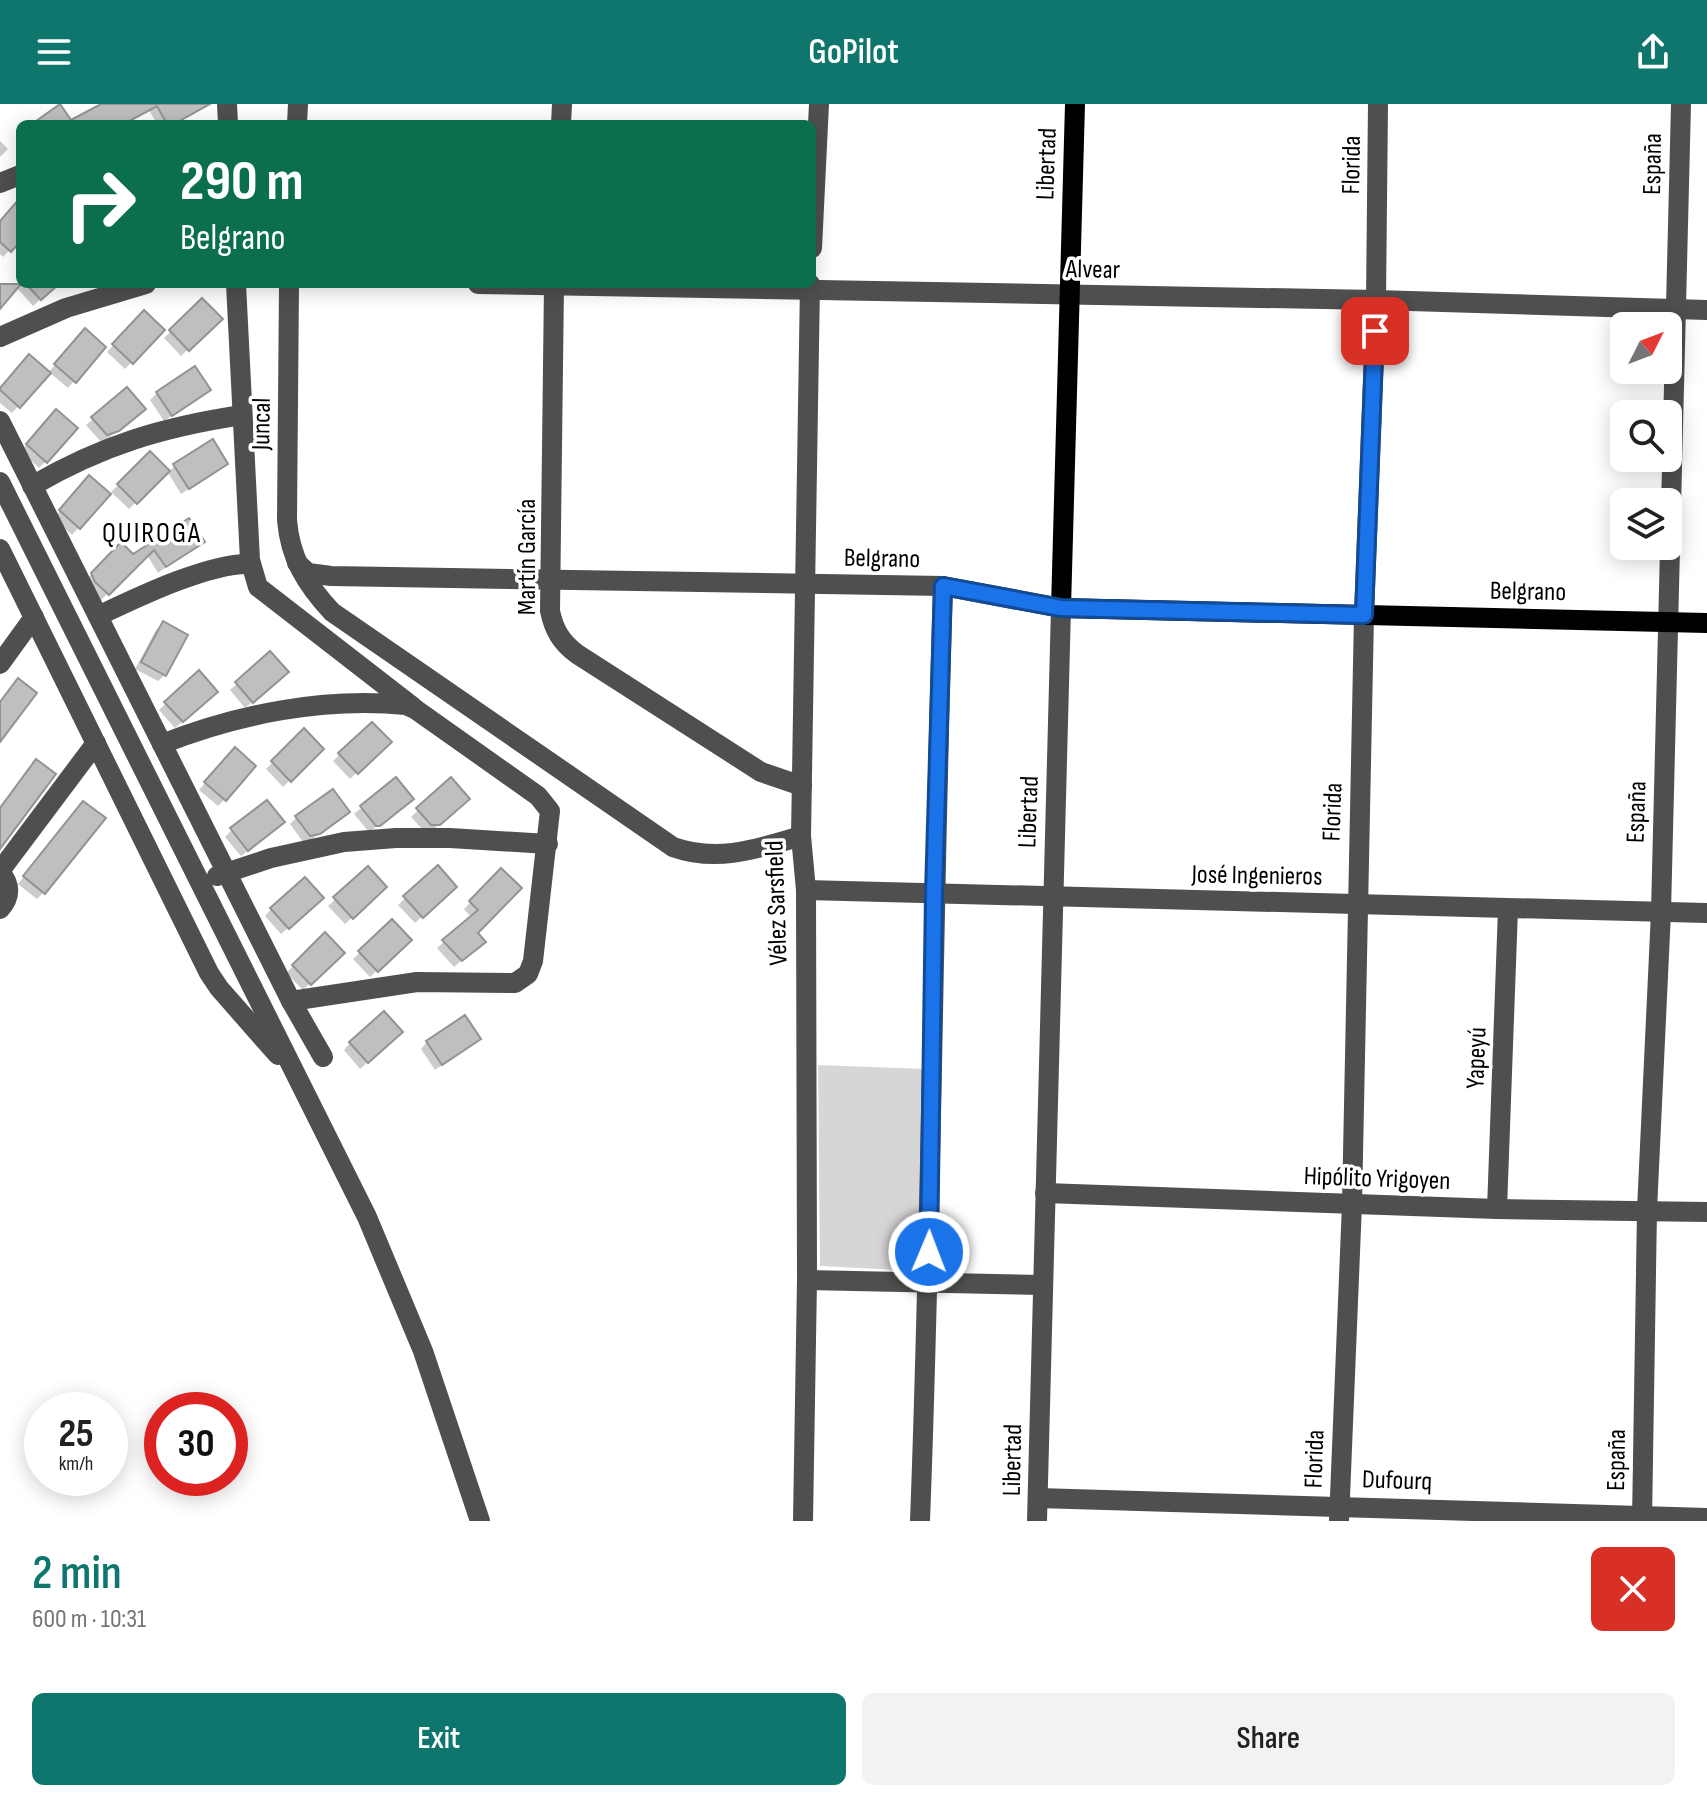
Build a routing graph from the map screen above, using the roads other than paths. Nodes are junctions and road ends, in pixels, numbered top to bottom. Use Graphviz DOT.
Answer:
graph roads {
  1 [pos="819,104"];
  2 [pos="1075,104"];
  3 [pos="1378,104"];
  4 [pos="1681,104"];
  5 [pos="816,166"];
  6 [pos="816,286"];
  7 [pos="133,288"];
  8 [pos="236,288"];
  9 [pos="289,288"];
  10 [pos="554,288"];
  11 [pos="810,288"];
  12 [pos="1070,296"];
  13 [pos="1376,300"];
  14 [pos="1676,310"];
  15 [pos="1707,310"];
  16 [pos="0,337"];
  17 [pos="242,415"];
  18 [pos="0,421"];
  19 [pos="0,482"];
  20 [pos="32,486"];
  21 [pos="0,549"];
  22 [pos="297,563"];
  23 [pos="251,564"];
  24 [pos="551,578"];
  25 [pos="806,583"];
  26 [pos="943,586"];
  27 [pos="1061,608"];
  28 [pos="1364,615"];
  29 [pos="98,616"];
  30 [pos="34,617"];
  31 [pos="1668,622"];
  32 [pos="1707,623"];
  33 [pos="0,664"];
  34 [pos="415,709"];
  35 [pos="96,743"];
  36 [pos="162,744"];
  37 [pos="802,786"];
  38 [pos="801,836"];
  39 [pos="548,844"];
  40 [pos="0,872"];
  41 [pos="226,872"];
  42 [pos="201,886"];
  43 [pos="806,890"];
  44 [pos="934,893"];
  45 [pos="1052,897"];
  46 [pos="1357,904"];
  47 [pos="0,909"];
  48 [pos="1508,909"];
  49 [pos="1661,912"];
  50 [pos="1707,913"];
  51 [pos="291,1001"];
  52 [pos="323,1057"];
  53 [pos="297,1076"];
  54 [pos="1045,1193"];
  55 [pos="1352,1204"];
  56 [pos="1497,1209"];
  57 [pos="1647,1210"];
  58 [pos="1707,1212"];
  59 [pos="807,1280"];
  60 [pos="929,1283"];
  61 [pos="1043,1285"];
  62 [pos="1038,1498"];
  63 [pos="1339,1513"];
  64 [pos="1707,1518"];
  65 [pos="1642,1519"];
  66 [pos="480,1521"];
  67 [pos="803,1521"];
  68 [pos="920,1521"];
  69 [pos="1037,1521"];
  1 -- 5 [label="street"];
  2 -- 12 [label="main road, Libertad"];
  3 -- 13 [label="street, Florida"];
  4 -- 14 [label="street, España"];
  6 -- 12 [label="street, Alvear"];
  7 -- 16 [label="street"];
  8 -- 17 [label="street"];
  9 -- 22 [label="street, Juncal"];
  10 -- 24 [label="street, Martín García"];
  11 -- 25 [label="street, Vélez Sarsfield"];
  12 -- 13 [label="street, Alvear"];
  12 -- 27 [label="main road, Libertad"];
  13 -- 14 [label="street, Alvear"];
  13 -- 28 [label="street, Florida"];
  14 -- 15 [label="street, Alvear"];
  14 -- 31 [label="street, España"];
  17 -- 20 [label="street"];
  17 -- 23 [label="street"];
  18 -- 20 [label="street"];
  19 -- 42 [label="street"];
  20 -- 29 [label="street"];
  21 -- 30 [label="street"];
  22 -- 24 [label="street, Belgrano"];
  22 -- 38 [label="street, Juncal"];
  23 -- 29 [label="street"];
  23 -- 34 [label="street"];
  24 -- 25 [label="street, Belgrano"];
  24 -- 37 [label="street, Martín García"];
  25 -- 26 [label="street, Belgrano"];
  25 -- 37 [label="street, Vélez Sarsfield"];
  26 -- 27 [label="street, Belgrano"];
  26 -- 44 [label="street"];
  27 -- 28 [label="main road, Belgrano"];
  27 -- 45 [label="street, Libertad"];
  28 -- 31 [label="main road, Belgrano"];
  28 -- 46 [label="street, Florida"];
  29 -- 36 [label="street"];
  30 -- 33 [label="street"];
  30 -- 35 [label="street"];
  31 -- 32 [label="main road, Belgrano"];
  31 -- 49 [label="street, España"];
  34 -- 36 [label="street"];
  34 -- 39 [label="street"];
  35 -- 40 [label="street"];
  35 -- 53 [label="street"];
  36 -- 41 [label="street"];
  37 -- 38 [label="street, Vélez Sarsfield"];
  38 -- 43 [label="street, Vélez Sarsfield"];
  39 -- 41 [label="street"];
  39 -- 51 [label="street"];
  40 -- 47 [label="street"];
  41 -- 42 [label="street"];
  41 -- 51 [label="street"];
  42 -- 53 [label="street"];
  43 -- 44 [label="street, José Ingenieros"];
  43 -- 59 [label="street, Vélez Sarsfield"];
  44 -- 45 [label="street, José Ingenieros"];
  44 -- 60 [label="street"];
  45 -- 46 [label="street, José Ingenieros"];
  45 -- 54 [label="street, Libertad"];
  46 -- 48 [label="street, José Ingenieros"];
  46 -- 55 [label="street, Florida"];
  48 -- 49 [label="street, José Ingenieros"];
  48 -- 56 [label="street, Yapeyú"];
  49 -- 50 [label="street, José Ingenieros"];
  49 -- 57 [label="street, España"];
  51 -- 52 [label="street"];
  53 -- 66 [label="street"];
  54 -- 55 [label="street, Hipólito Yrigoyen"];
  54 -- 61 [label="street, Libertad"];
  55 -- 56 [label="street, Hipólito Yrigoyen"];
  55 -- 63 [label="street, Florida"];
  56 -- 57 [label="street, Hipólito Yrigoyen"];
  57 -- 58 [label="street, Hipólito Yrigoyen"];
  57 -- 65 [label="street, España"];
  59 -- 60 [label="street"];
  59 -- 67 [label="street, Vélez Sarsfield"];
  60 -- 61 [label="street"];
  60 -- 68 [label="street"];
  61 -- 62 [label="street, Libertad"];
  62 -- 63 [label="street, Dufourq"];
  62 -- 69 [label="street, Libertad"];
  63 -- 65 [label="street, Dufourq"];
  64 -- 65 [label="street, Dufourq"];
}
